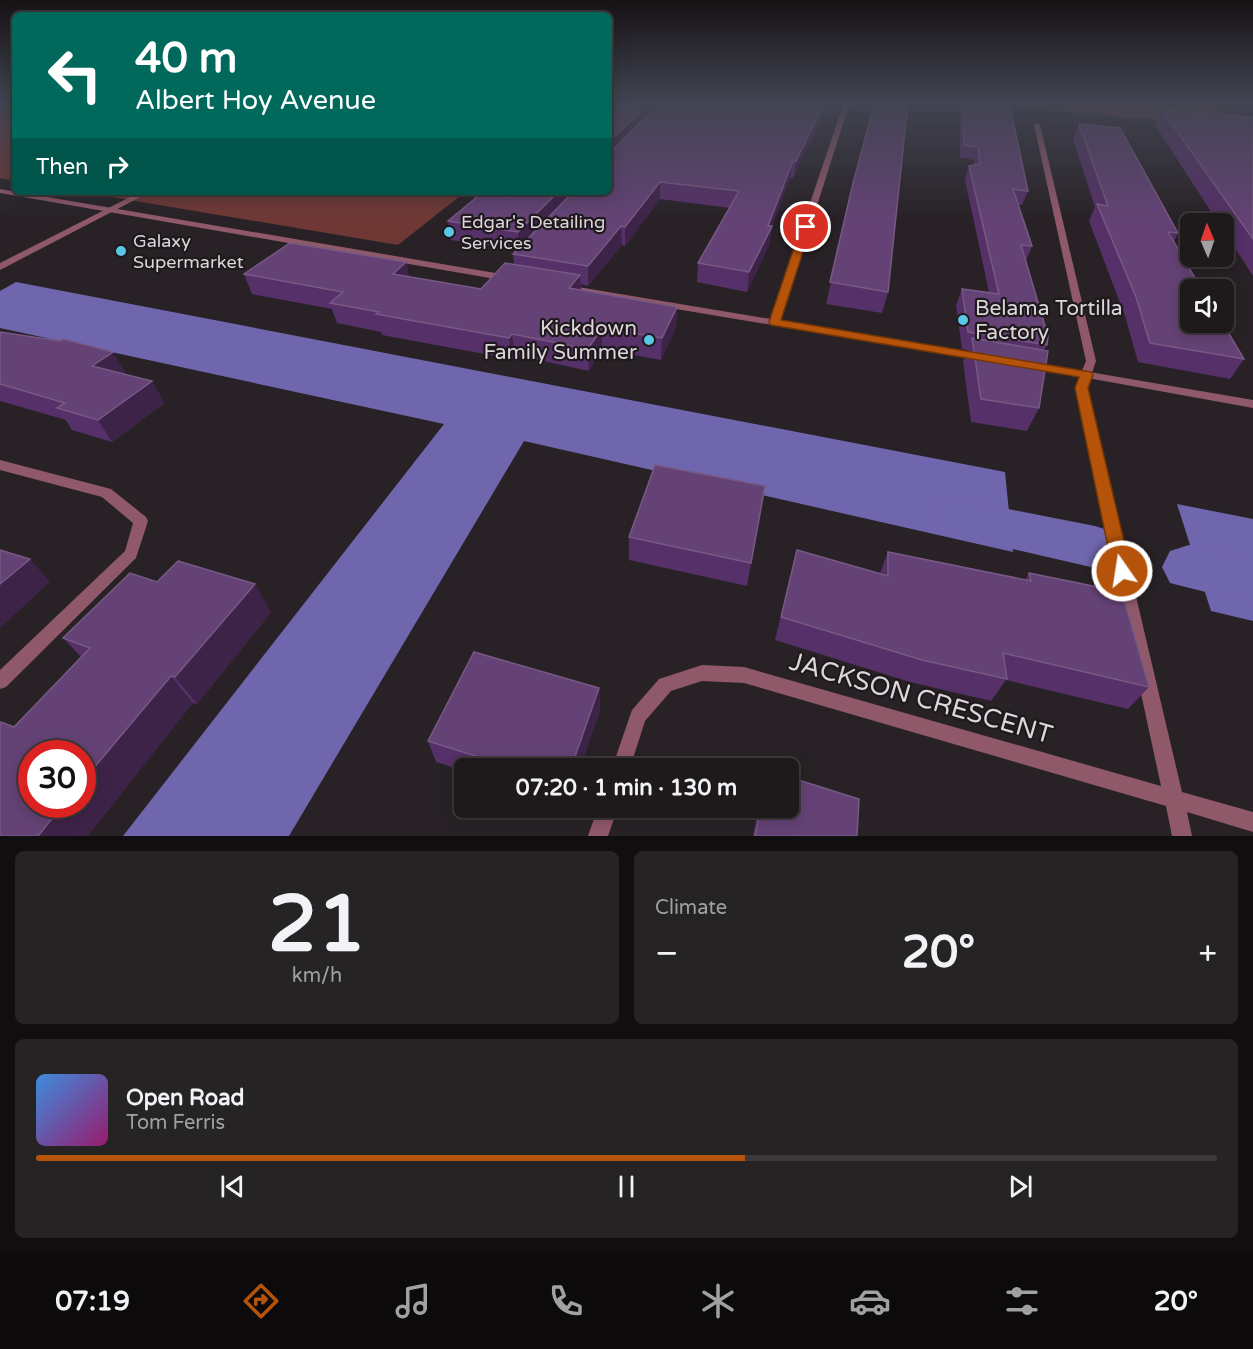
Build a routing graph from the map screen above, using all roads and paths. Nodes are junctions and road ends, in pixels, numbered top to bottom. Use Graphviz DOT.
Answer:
graph roads {
  1 [pos="834,141"];
  2 [pos="1041,141"];
  3 [pos="24,195"];
  4 [pos="140,195"];
  5 [pos="112,210"];
  6 [pos="0,267"];
  7 [pos="513,267"];
  8 [pos="503,278"];
  9 [pos="515,279"];
  10 [pos="550,285"];
  11 [pos="775,322"];
  12 [pos="996,359"];
  13 [pos="1018,363"];
  14 [pos="1086,375"];
  15 [pos="1253,404"];
  16 [pos="0,465"];
  17 [pos="0,681"];
  18 [pos="624,758"];
  19 [pos="1173,799"];
  20 [pos="604,818"];
  21 [pos="1253,822"];
  22 [pos="598,836"];
  23 [pos="1182,836"];
  1 -- 11 [label="street"];
  2 -- 14 [label="street"];
  3 -- 5 [label="street"];
  4 -- 5 [label="street"];
  5 -- 6 [label="street"];
  5 -- 8 [label="street"];
  7 -- 8 [label="street"];
  8 -- 9 [label="street"];
  10 -- 11 [label="street"];
  11 -- 12 [label="street"];
  13 -- 14 [label="street"];
  14 -- 15 [label="street"];
  14 -- 19 [label="street"];
  16 -- 17 [label="street"];
  18 -- 19 [label="street, JACKSON CRESCENT"];
  19 -- 21 [label="street, JACKSON CRESCENT"];
  19 -- 23 [label="street"];
  20 -- 22 [label="street"];
}
